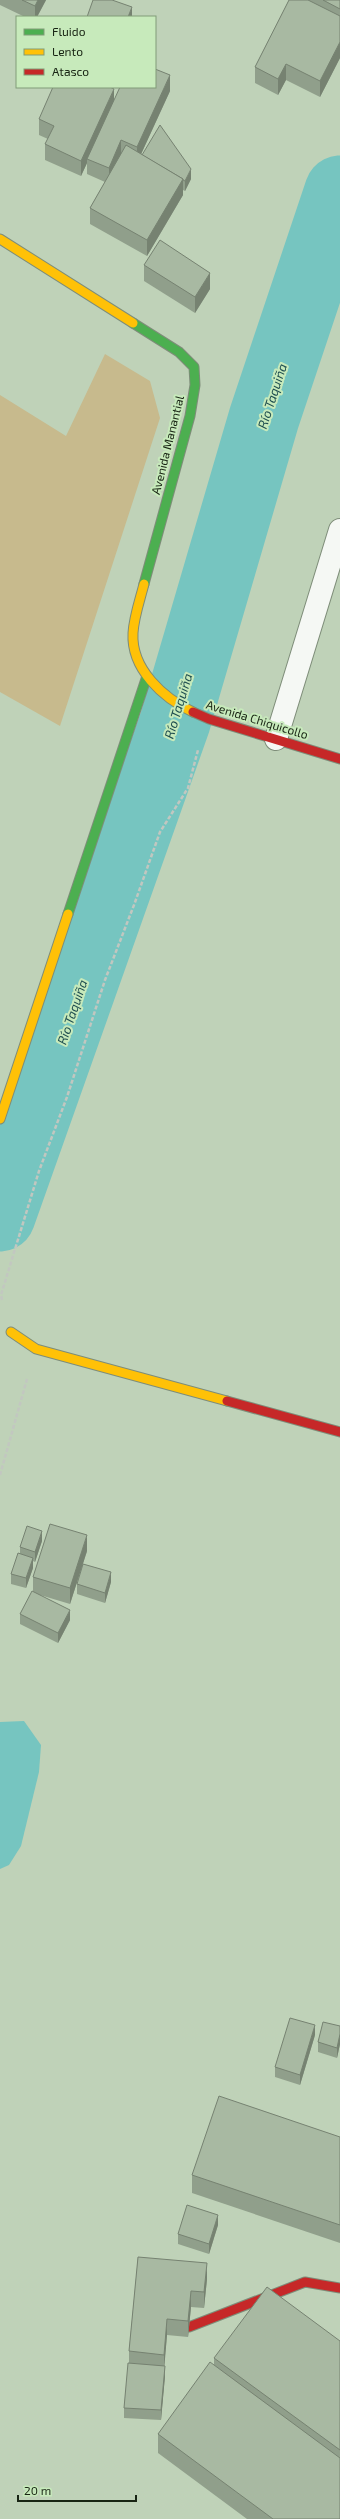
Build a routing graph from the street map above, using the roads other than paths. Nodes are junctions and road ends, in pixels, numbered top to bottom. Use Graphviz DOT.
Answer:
graph roads {
  1 [pos="0,239"];
  2 [pos="340,530"];
  3 [pos="147,676"];
  4 [pos="170,699"];
  5 [pos="276,739"];
  6 [pos="340,758"];
  7 [pos="0,1119"];
  8 [pos="11,1332"];
  9 [pos="340,1432"];
  10 [pos="340,2288"];
  11 [pos="189,2327"];
  1 -- 3 [label="street, Avenida Manantial"];
  2 -- 5 [label="lane"];
  3 -- 4 [label="street, Avenida Manantial"];
  3 -- 7 [label="street"];
  4 -- 5 [label="street, Avenida Chiquicollo"];
  5 -- 6 [label="street, Avenida Chiquicollo"];
  8 -- 9 [label="street"];
  10 -- 11 [label="street"];
}
